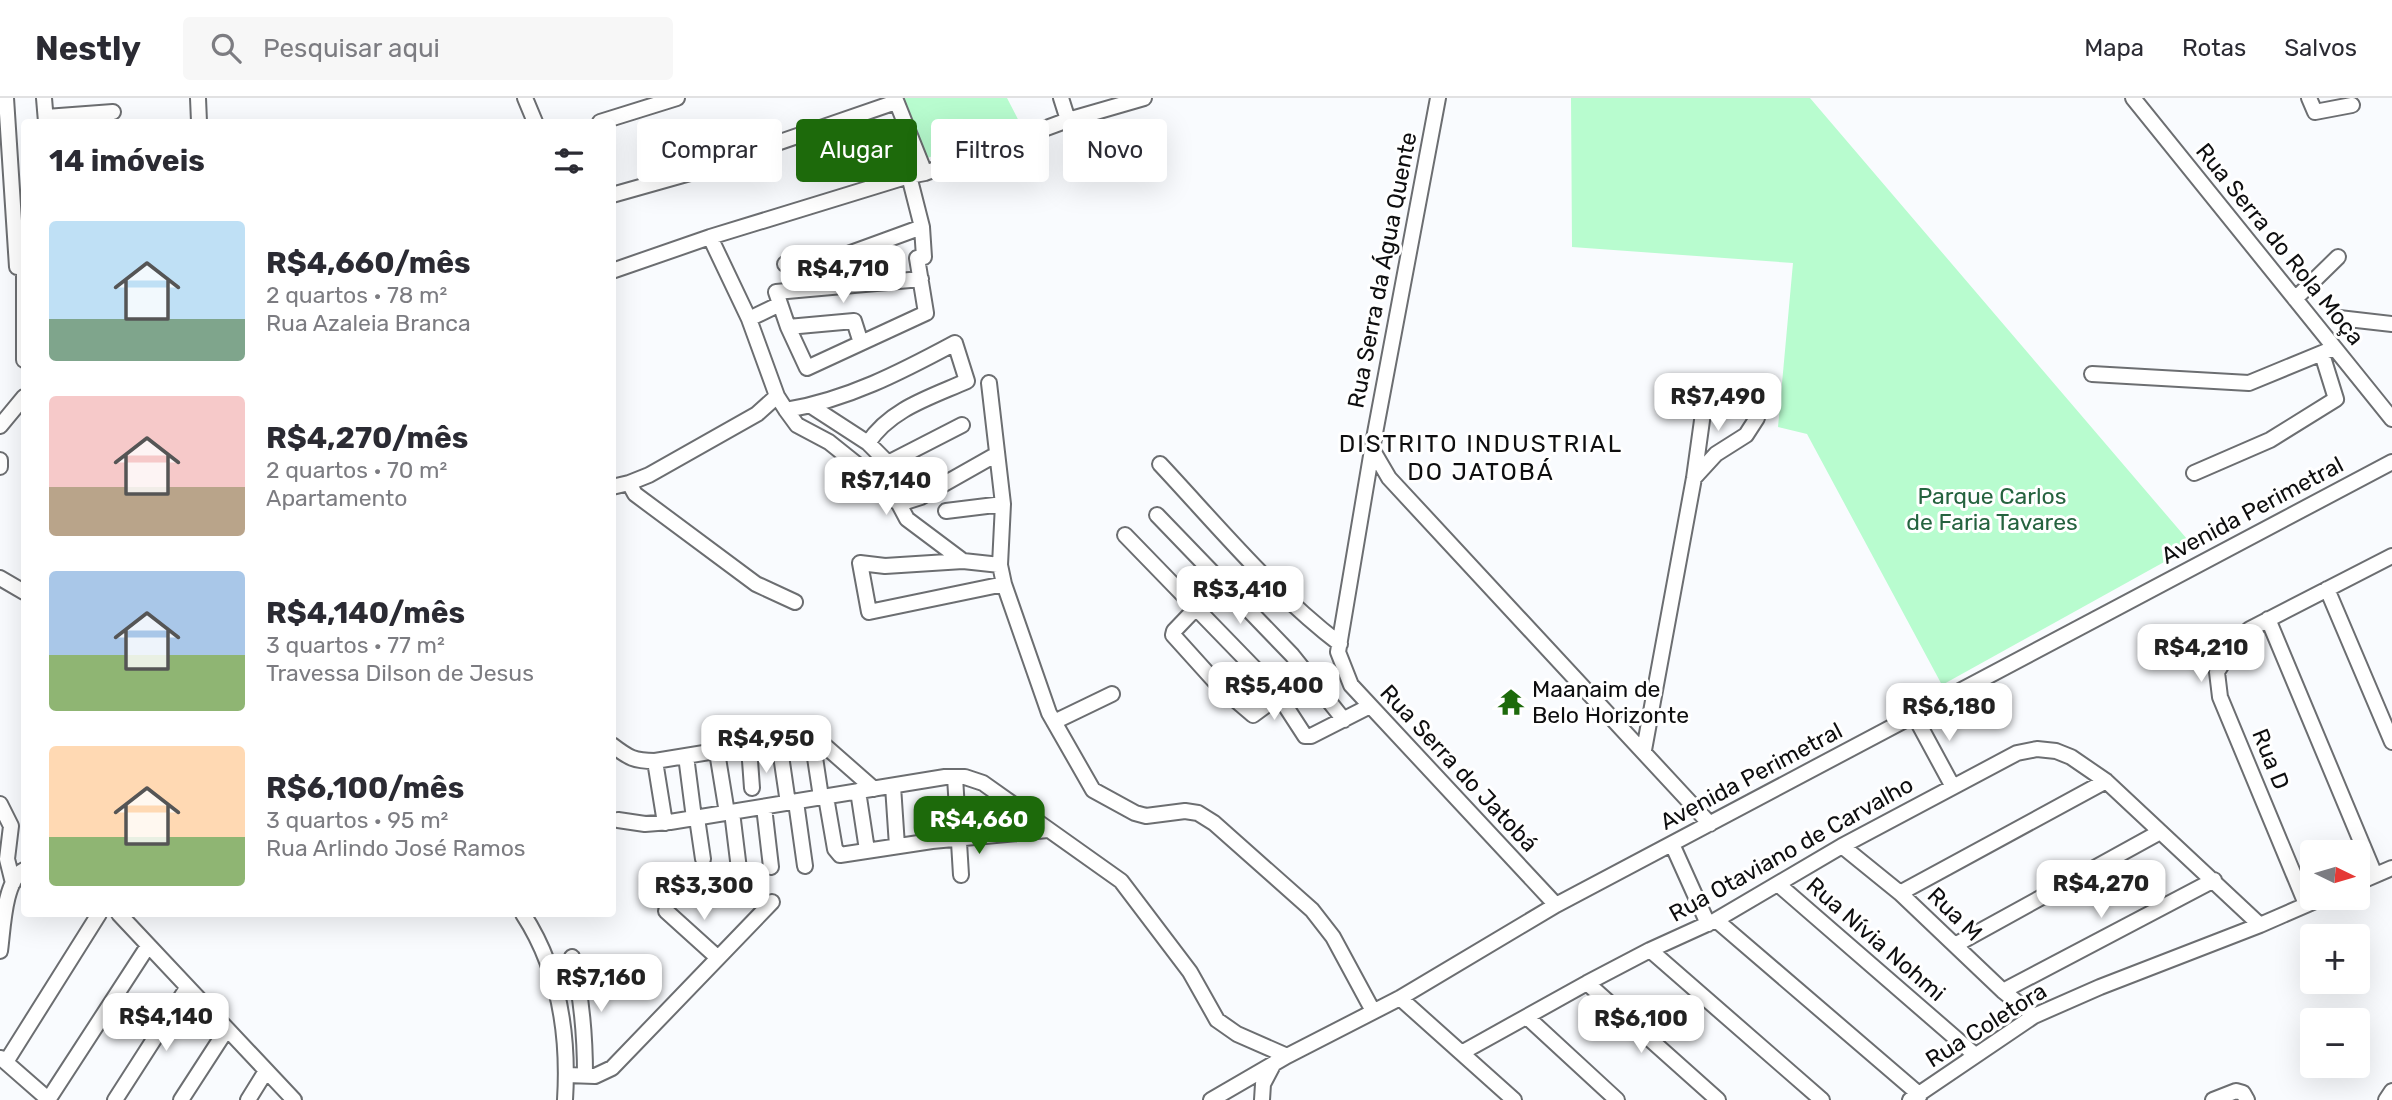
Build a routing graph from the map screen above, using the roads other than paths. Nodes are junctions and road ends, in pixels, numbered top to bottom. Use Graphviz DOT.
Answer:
graph roads {
  1 [pos="6,98"];
  2 [pos="44,98"];
  3 [pos="198,98"];
  4 [pos="525,98"];
  5 [pos="677,98"];
  6 [pos="1061,98"];
  7 [pos="1438,98"];
  8 [pos="2133,98"];
  9 [pos="2309,98"];
  10 [pos="1137,99"];
  11 [pos="896,100"];
  12 [pos="2352,105"];
  13 [pos="113,113"];
  14 [pos="46,119"];
  15 [pos="56,119"];
  16 [pos="199,119"];
  17 [pos="534,119"];
  18 [pos="610,119"];
  19 [pos="1068,119"];
  20 [pos="1071,119"];
  21 [pos="1063,122"];
  22 [pos="925,173"];
  23 [pos="917,174"];
  24 [pos="889,182"];
  25 [pos="911,182"];
  26 [pos="616,194"];
  27 [pos="922,227"];
  28 [pos="710,237"];
  29 [pos="21,256"];
  30 [pos="2338,257"];
  31 [pos="785,264"];
  32 [pos="0,267"];
  33 [pos="21,267"];
  34 [pos="616,270"];
  35 [pos="921,279"];
  36 [pos="2295,299"];
  37 [pos="780,304"];
  38 [pos="2339,318"];
  39 [pos="749,319"];
  40 [pos="2392,324"];
  41 [pos="788,327"];
  42 [pos="861,343"];
  43 [pos="2328,351"];
  44 [pos="2092,374"];
  45 [pos="989,383"];
  46 [pos="777,396"];
  47 [pos="21,401"];
  48 [pos="811,406"];
  49 [pos="786,410"];
  50 [pos="2392,419"];
  51 [pos="962,425"];
  52 [pos="0,426"];
  53 [pos="868,443"];
  54 [pos="1372,449"];
  55 [pos="997,454"];
  56 [pos="0,460"];
  57 [pos="2392,462"];
  58 [pos="888,463"];
  59 [pos="1160,464"];
  60 [pos="0,467"];
  61 [pos="2194,473"];
  62 [pos="1694,478"];
  63 [pos="629,483"];
  64 [pos="616,486"];
  65 [pos="899,504"];
  66 [pos="1003,504"];
  67 [pos="946,511"];
  68 [pos="1157,515"];
  69 [pos="1125,535"];
  70 [pos="963,561"];
  71 [pos="2390,561"];
  72 [pos="1000,565"];
  73 [pos="0,578"];
  74 [pos="1221,582"];
  75 [pos="1004,584"];
  76 [pos="2328,589"];
  77 [pos="21,590"];
  78 [pos="795,602"];
  79 [pos="1196,609"];
  80 [pos="2267,619"];
  81 [pos="1340,644"];
  82 [pos="1311,677"];
  83 [pos="1112,694"];
  84 [pos="1279,696"];
  85 [pos="1370,706"];
  86 [pos="1914,715"];
  87 [pos="1344,720"];
  88 [pos="1054,722"];
  89 [pos="812,738"];
  90 [pos="779,742"];
  91 [pos="2392,743"];
  92 [pos="749,747"];
  93 [pos="616,748"];
  94 [pos="1644,750"];
  95 [pos="717,752"];
  96 [pos="686,756"];
  97 [pos="655,761"];
  98 [pos="955,777"];
  99 [pos="2106,781"];
  100 [pos="893,786"];
  101 [pos="1953,787"];
  102 [pos="752,788"];
  103 [pos="874,789"];
  104 [pos="858,791"];
  105 [pos="823,797"];
  106 [pos="792,802"];
  107 [pos="0,804"];
  108 [pos="764,807"];
  109 [pos="729,813"];
  110 [pos="696,818"];
  111 [pos="618,820"];
  112 [pos="665,823"];
  113 [pos="1710,824"];
  114 [pos="1048,830"];
  115 [pos="2160,832"];
  116 [pos="961,838"];
  117 [pos="1672,844"];
  118 [pos="897,846"];
  119 [pos="1842,846"];
  120 [pos="867,850"];
  121 [pos="703,859"];
  122 [pos="805,866"];
  123 [pos="771,867"];
  124 [pos="2392,868"];
  125 [pos="739,869"];
  126 [pos="21,871"];
  127 [pos="961,875"];
  128 [pos="2375,875"];
  129 [pos="2370,877"];
  130 [pos="2214,880"];
  131 [pos="13,883"];
  132 [pos="1779,885"];
  133 [pos="2300,889"];
  134 [pos="1900,893"];
  135 [pos="772,902"];
  136 [pos="1556,905"];
  137 [pos="2300,907"];
  138 [pos="666,911"];
  139 [pos="97,917"];
  140 [pos="122,917"];
  141 [pos="525,917"];
  142 [pos="1712,922"];
  143 [pos="2260,925"];
  144 [pos="1955,945"];
  145 [pos="148,946"];
  146 [pos="1650,950"];
  147 [pos="0,951"];
  148 [pos="572,957"];
  149 [pos="718,958"];
  150 [pos="1587,983"];
  151 [pos="187,988"];
  152 [pos="2003,991"];
  153 [pos="1400,998"];
  154 [pos="1373,1011"];
  155 [pos="2034,1016"];
  156 [pos="1527,1017"];
  157 [pos="227,1029"];
  158 [pos="1463,1052"];
  159 [pos="1975,1055"];
  160 [pos="1287,1056"];
  161 [pos="3,1059"];
  162 [pos="1273,1065"];
  163 [pos="266,1071"];
  164 [pos="567,1075"];
  165 [pos="585,1076"];
  166 [pos="2392,1091"];
  167 [pos="1915,1097"];
  168 [pos="48,1100"];
  169 [pos="115,1100"];
  170 [pos="181,1100"];
  171 [pos="248,1100"];
  172 [pos="294,1100"];
  173 [pos="565,1100"];
  174 [pos="1211,1100"];
  175 [pos="1262,1100"];
  176 [pos="1514,1100"];
  177 [pos="1617,1100"];
  178 [pos="1718,1100"];
  179 [pos="1822,1100"];
  180 [pos="2213,1100"];
  181 [pos="2247,1100"];
  182 [pos="2386,1100"];
  1 -- 29 [label="street"];
  2 -- 14 [label="street"];
  3 -- 16 [label="street"];
  4 -- 17 [label="street"];
  5 -- 18 [label="street"];
  6 -- 19 [label="street"];
  7 -- 54 [label="street, Rua Serra da Água Quente"];
  8 -- 36 [label="street, Rua Serra do Rola Moça"];
  9 -- 12 [label="street"];
  10 -- 20 [label="street"];
  11 -- 22 [label="street"];
  11 -- 26 [label="street"];
  13 -- 15 [label="street"];
  21 -- 22 [label="street"];
  22 -- 23 [label="street"];
  24 -- 28 [label="street"];
  25 -- 27 [label="street"];
  27 -- 31 [label="street"];
  27 -- 35 [label="street"];
  28 -- 34 [label="street"];
  28 -- 39 [label="street"];
  30 -- 36 [label="street"];
  32 -- 33 [label="street"];
  35 -- 37 [label="street"];
  35 -- 42 [label="street"];
  36 -- 43 [label="street, Rua Serra do Rola Moça"];
  37 -- 39 [label="street"];
  37 -- 41 [label="street"];
  38 -- 40 [label="street"];
  39 -- 46 [label="street"];
  41 -- 42 [label="street"];
  41 -- 42 [label="street"];
  43 -- 44 [label="street"];
  43 -- 50 [label="street, Rua Serra do Rola Moça"];
  43 -- 61 [label="street"];
  45 -- 55 [label="street"];
  46 -- 49 [label="street"];
  46 -- 63 [label="street"];
  47 -- 52 [label="street"];
  48 -- 49 [label="street"];
  48 -- 53 [label="street"];
  48 -- 53 [label="street"];
  49 -- 65 [label="street"];
  51 -- 58 [label="street"];
  53 -- 58 [label="street"];
  54 -- 81 [label="street, Rua Serra do Jatobá"];
  54 -- 94 [label="street"];
  55 -- 65 [label="street"];
  55 -- 66 [label="street"];
  56 -- 60 [label="street"];
  57 -- 86 [label="street, Avenida Perimetral"];
  58 -- 65 [label="street"];
  59 -- 81 [label="street"];
  62 -- 62 [label="street"];
  62 -- 94 [label="street"];
  63 -- 64 [label="street"];
  63 -- 78 [label="street"];
  65 -- 70 [label="street"];
  66 -- 67 [label="street"];
  66 -- 72 [label="street"];
  68 -- 74 [label="street"];
  69 -- 79 [label="street"];
  70 -- 72 [label="street"];
  70 -- 75 [label="street"];
  71 -- 76 [label="street, Rua D"];
  72 -- 75 [label="street"];
  73 -- 77 [label="street"];
  74 -- 79 [label="street"];
  74 -- 82 [label="street"];
  75 -- 88 [label="street"];
  76 -- 80 [label="street, Rua D"];
  76 -- 91 [label="street"];
  79 -- 84 [label="street"];
  79 -- 84 [label="street"];
  80 -- 128 [label="street"];
  80 -- 133 [label="street, Rua D"];
  81 -- 85 [label="street, Rua Serra do Jatobá"];
  82 -- 84 [label="street"];
  82 -- 87 [label="street"];
  83 -- 88 [label="street"];
  84 -- 87 [label="street"];
  85 -- 87 [label="street"];
  85 -- 136 [label="street, Rua Serra do Jatobá"];
  86 -- 101 [label="street"];
  86 -- 113 [label="street, Avenida Perimetral"];
  88 -- 154 [label="street"];
  89 -- 90 [label="street"];
  89 -- 103 [label="street"];
  89 -- 105 [label="street"];
  90 -- 92 [label="street"];
  90 -- 106 [label="street"];
  92 -- 95 [label="street"];
  92 -- 102 [label="street"];
  93 -- 97 [label="street"];
  94 -- 113 [label="street"];
  95 -- 96 [label="street"];
  95 -- 109 [label="street"];
  96 -- 97 [label="street"];
  96 -- 110 [label="street"];
  97 -- 112 [label="street"];
  98 -- 100 [label="street"];
  98 -- 114 [label="street"];
  98 -- 116 [label="street"];
  99 -- 101 [label="street, Rua Otaviano de Carvalho"];
  99 -- 115 [label="street, Rua Otaviano de Carvalho"];
  99 -- 134 [label="street"];
  100 -- 103 [label="street"];
  100 -- 118 [label="street"];
  101 -- 119 [label="street, Rua Otaviano de Carvalho"];
  103 -- 104 [label="street"];
  104 -- 105 [label="street"];
  104 -- 120 [label="street"];
  105 -- 106 [label="street"];
  105 -- 120 [label="street"];
  106 -- 108 [label="street"];
  106 -- 122 [label="street"];
  107 -- 131 [label="street"];
  108 -- 109 [label="street"];
  108 -- 123 [label="street"];
  109 -- 110 [label="street"];
  109 -- 125 [label="street"];
  110 -- 112 [label="street"];
  110 -- 121 [label="street"];
  111 -- 112 [label="street"];
  113 -- 117 [label="street, Avenida Perimetral"];
  114 -- 116 [label="street"];
  114 -- 160 [label="street"];
  115 -- 130 [label="street, Rua Otaviano de Carvalho"];
  115 -- 144 [label="street"];
  116 -- 118 [label="street"];
  116 -- 127 [label="street"];
  117 -- 136 [label="street, Avenida Perimetral"];
  117 -- 142 [label="street"];
  118 -- 120 [label="street"];
  119 -- 132 [label="street, Rua Otaviano de Carvalho"];
  119 -- 134 [label="street, Rua M"];
  124 -- 128 [label="street"];
  126 -- 131 [label="street"];
  128 -- 129 [label="street"];
  130 -- 143 [label="street, Rua Otaviano de Carvalho"];
  130 -- 152 [label="street"];
  131 -- 147 [label="street"];
  132 -- 142 [label="street, Rua Otaviano de Carvalho"];
  132 -- 159 [label="street, Rua Nívia Nohmi"];
  134 -- 144 [label="street, Rua M"];
  135 -- 149 [label="street"];
  136 -- 153 [label="street, Avenida Perimetral"];
  137 -- 143 [label="street, Rua Coletora"];
  138 -- 149 [label="street"];
  139 -- 161 [label="street"];
  140 -- 145 [label="street"];
  141 -- 164 [label="street"];
  142 -- 146 [label="street, Rua Otaviano de Carvalho"];
  142 -- 167 [label="street"];
  143 -- 155 [label="street, Rua Coletora"];
  144 -- 152 [label="street, Rua M"];
  145 -- 151 [label="street"];
  145 -- 168 [label="street"];
  146 -- 150 [label="street, Rua Otaviano de Carvalho"];
  146 -- 179 [label="street"];
  148 -- 165 [label="street"];
  149 -- 165 [label="street"];
  150 -- 156 [label="street, Rua Otaviano de Carvalho"];
  150 -- 178 [label="street"];
  151 -- 157 [label="street"];
  151 -- 169 [label="street"];
  152 -- 155 [label="street, Rua M"];
  153 -- 154 [label="street, Avenida Perimetral"];
  153 -- 158 [label="street"];
  154 -- 160 [label="street, Avenida Perimetral"];
  155 -- 159 [label="street, Rua Coletora"];
  156 -- 158 [label="street, Rua Otaviano de Carvalho"];
  156 -- 177 [label="street"];
  157 -- 163 [label="street"];
  157 -- 170 [label="street"];
  158 -- 176 [label="street"];
  159 -- 167 [label="street, Rua Coletora"];
  160 -- 162 [label="street, Avenida Perimetral"];
  161 -- 168 [label="street"];
  162 -- 174 [label="street, Avenida Perimetral"];
  162 -- 175 [label="street"];
  163 -- 171 [label="street"];
  163 -- 172 [label="street"];
  164 -- 165 [label="street"];
  164 -- 173 [label="street"];
  166 -- 182 [label="street"];
  180 -- 181 [label="street"];
}
